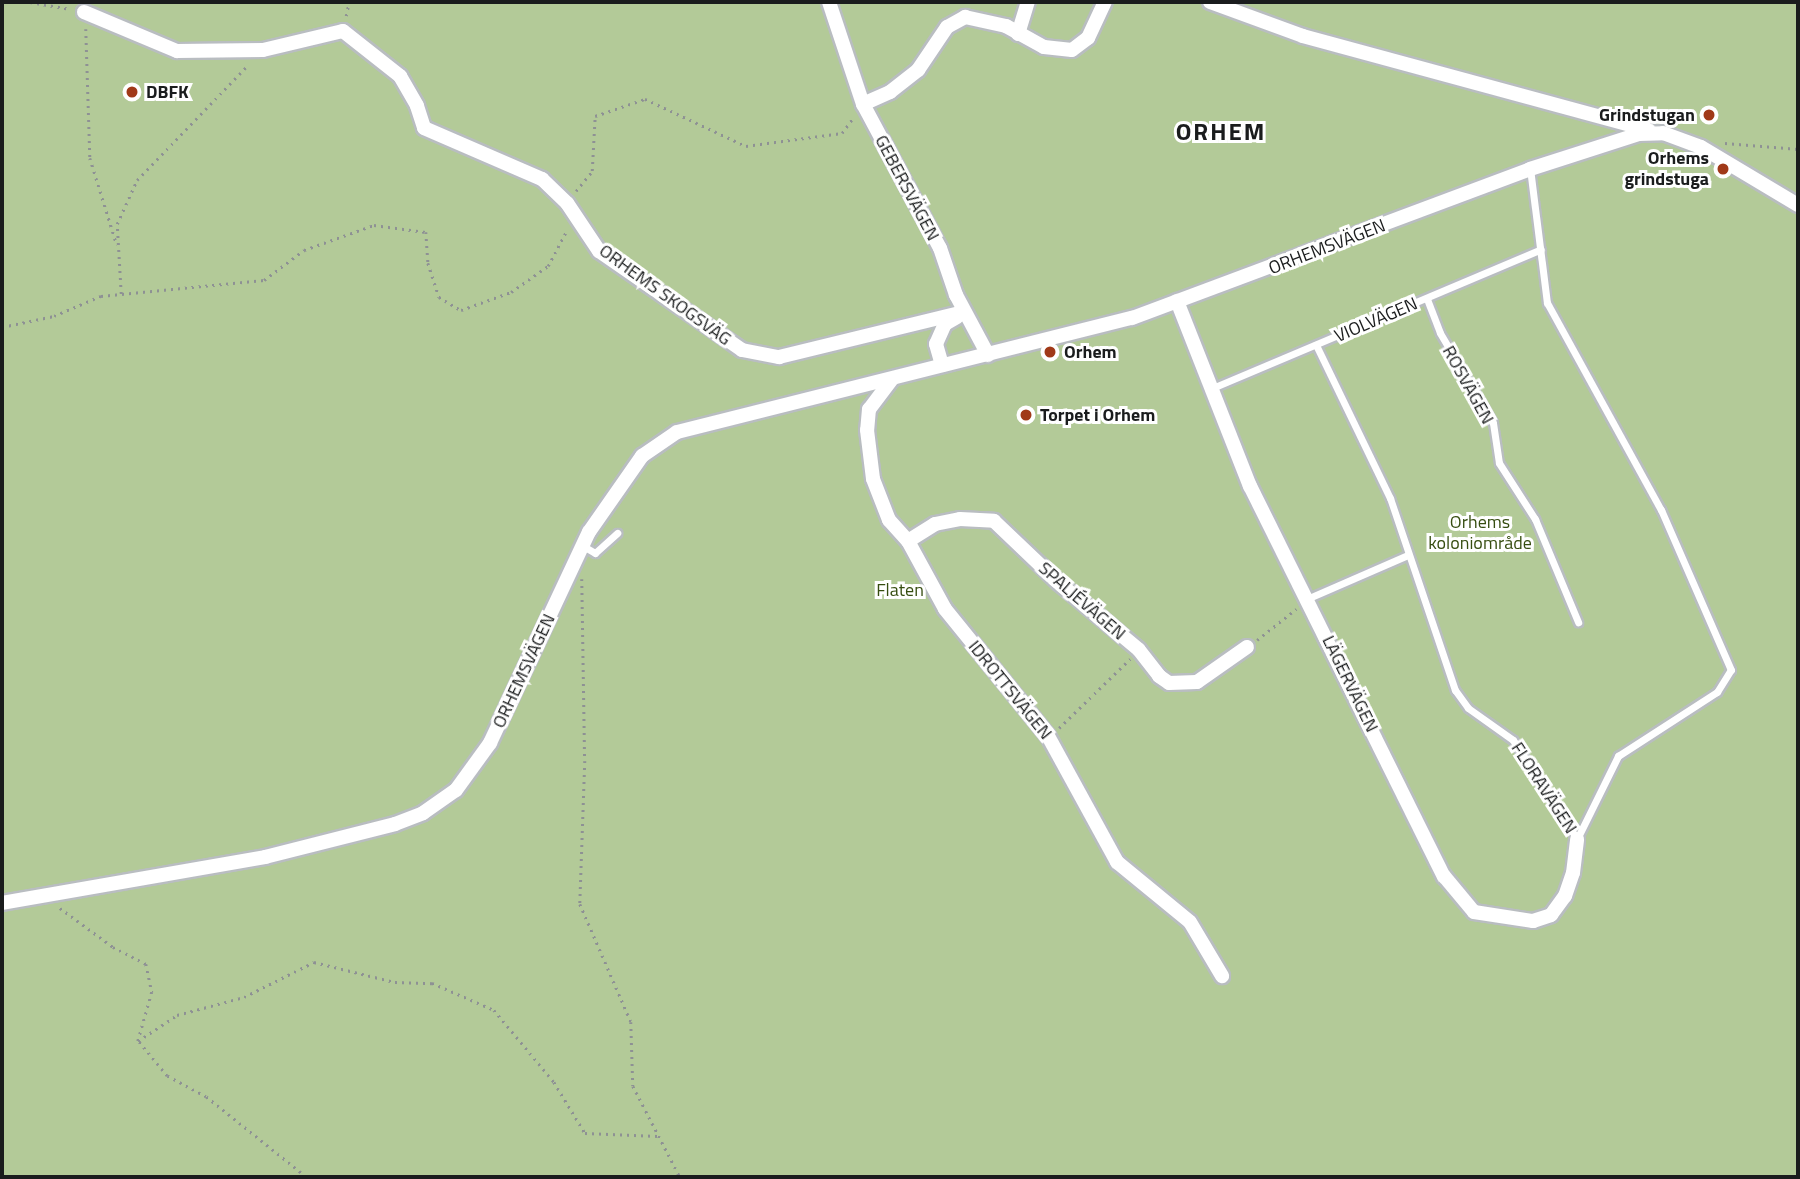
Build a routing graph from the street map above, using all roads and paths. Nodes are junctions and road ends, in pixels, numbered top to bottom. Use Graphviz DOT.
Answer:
graph roads {
  1 [pos="30,2"];
  2 [pos="829,2"];
  3 [pos="1028,2"];
  4 [pos="1105,2"];
  5 [pos="1210,2"];
  6 [pos="83,12"];
  7 [pos="1018,34"];
  8 [pos="262,51"];
  9 [pos="863,104"];
  10 [pos="1663,133"];
  11 [pos="1701,147"];
  12 [pos="1798,149"];
  13 [pos="1530,169"];
  14 [pos="567,203"];
  15 [pos="1798,205"];
  16 [pos="1541,249"];
  17 [pos="119,250"];
  18 [pos="121,294"];
  19 [pos="1427,299"];
  20 [pos="1177,301"];
  21 [pos="964,312"];
  22 [pos="2,327"];
  23 [pos="1315,345"];
  24 [pos="988,355"];
  25 [pos="942,365"];
  26 [pos="892,379"];
  27 [pos="1209,390"];
  28 [pos="617,533"];
  29 [pos="908,541"];
  30 [pos="583,546"];
  31 [pos="1409,555"];
  32 [pos="572,570"];
  33 [pos="1309,598"];
  34 [pos="1578,622"];
  35 [pos="1247,647"];
  36 [pos="1139,650"];
  37 [pos="1048,736"];
  38 [pos="1577,839"];
  39 [pos="43,896"];
  40 [pos="2,903"];
  41 [pos="1222,976"];
  42 [pos="138,1041"];
  43 [pos="658,1136"];
  44 [pos="306,1177"];
  45 [pos="680,1177"];
  1 -- 6 [label="path"];
  2 -- 9 [label="street, GEBERSVÄGEN"];
  3 -- 7 [label="street"];
  4 -- 7 [label="street"];
  5 -- 10 [label="street, ORHEMSVÄGEN"];
  6 -- 8 [label="street, ORHEMS SKOGSVÄG"];
  6 -- 17 [label="path"];
  7 -- 9 [label="street"];
  8 -- 14 [label="street, ORHEMS SKOGSVÄG"];
  8 -- 17 [label="path"];
  9 -- 14 [label="path"];
  9 -- 21 [label="street, GEBERSVÄGEN"];
  10 -- 11 [label="street, ORHEMSVÄGEN"];
  10 -- 13 [label="street, ORHEMSVÄGEN"];
  11 -- 12 [label="path"];
  11 -- 15 [label="street, ORHEMSVÄGEN"];
  13 -- 16 [label="lane, FLORAVÄGEN"];
  13 -- 20 [label="street, ORHEMSVÄGEN"];
  14 -- 18 [label="path"];
  14 -- 21 [label="street, ORHEMS SKOGSVÄG"];
  16 -- 19 [label="lane, VIOLVÄGEN"];
  16 -- 38 [label="lane, FLORAVÄGEN"];
  17 -- 18 [label="path"];
  18 -- 22 [label="path"];
  19 -- 23 [label="lane, VIOLVÄGEN"];
  19 -- 34 [label="lane, ROSVÄGEN"];
  20 -- 24 [label="street, ORHEMSVÄGEN"];
  20 -- 27 [label="street, LÄGERVÄGEN"];
  21 -- 24 [label="street"];
  21 -- 25 [label="street"];
  23 -- 27 [label="lane, VIOLVÄGEN"];
  23 -- 31 [label="lane, FLORAVÄGEN"];
  24 -- 25 [label="street, ORHEMSVÄGEN"];
  25 -- 26 [label="street, ORHEMSVÄGEN"];
  26 -- 29 [label="street, IDROTTSVÄGEN"];
  26 -- 30 [label="street, ORHEMSVÄGEN"];
  27 -- 33 [label="street, LÄGERVÄGEN"];
  28 -- 30 [label="lane"];
  29 -- 36 [label="street, SPALJÉVÄGEN"];
  29 -- 37 [label="street, IDROTTSVÄGEN"];
  30 -- 32 [label="street, ORHEMSVÄGEN"];
  31 -- 33 [label="lane"];
  31 -- 38 [label="lane, FLORAVÄGEN"];
  32 -- 39 [label="street, ORHEMSVÄGEN"];
  32 -- 43 [label="path"];
  33 -- 35 [label="path"];
  33 -- 38 [label="street, LÄGERVÄGEN"];
  35 -- 36 [label="street, SPALJÉVÄGEN"];
  36 -- 37 [label="path"];
  37 -- 41 [label="street, IDROTTSVÄGEN"];
  39 -- 40 [label="street, ORHEMSVÄGEN"];
  39 -- 42 [label="path"];
  42 -- 43 [label="path"];
  42 -- 44 [label="path"];
  43 -- 45 [label="path"];
}
